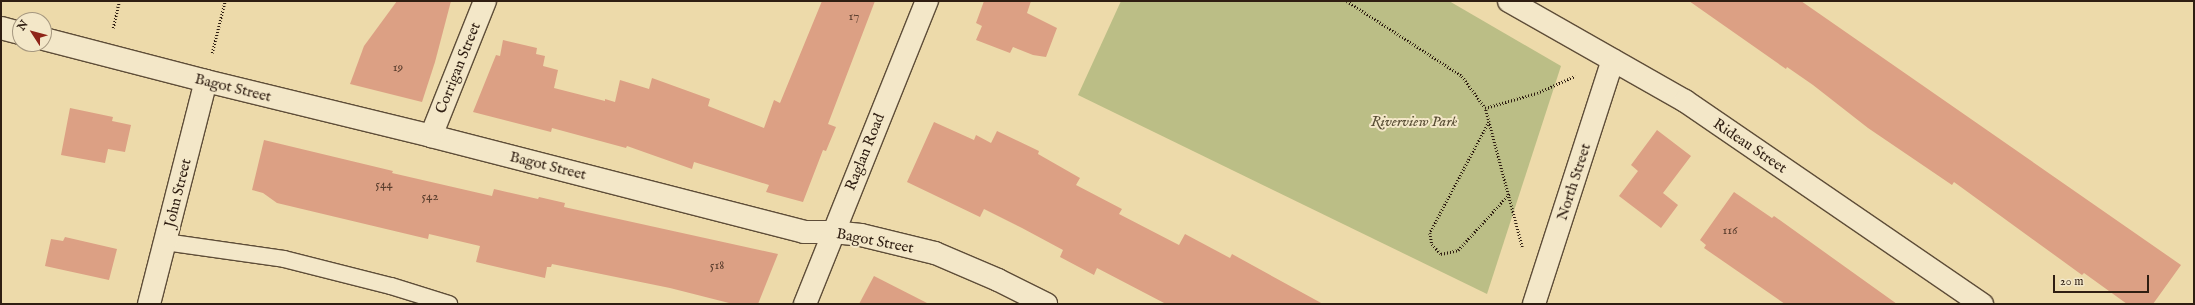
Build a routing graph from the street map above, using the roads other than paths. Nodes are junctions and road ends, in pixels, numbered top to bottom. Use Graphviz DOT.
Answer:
graph roads {
  1 [pos="485,1"];
  2 [pos="927,1"];
  3 [pos="1510,1"];
  4 [pos="1,28"];
  5 [pos="12,31"];
  6 [pos="52,41"];
  7 [pos="1613,60"];
  8 [pos="206,81"];
  9 [pos="431,136"];
  10 [pos="833,232"];
  11 [pos="165,242"];
  12 [pos="149,304"];
  13 [pos="450,304"];
  14 [pos="805,304"];
  15 [pos="1046,304"];
  16 [pos="1534,304"];
  17 [pos="1982,304"];
  1 -- 9 [label="street, Corrigan Street"];
  2 -- 10 [label="street, Raglan Road"];
  3 -- 7 [label="street, Rideau Street"];
  4 -- 5 [label="street"];
  6 -- 8 [label="street, Bagot Street"];
  7 -- 16 [label="street, North Street"];
  7 -- 17 [label="street, Rideau Street"];
  8 -- 9 [label="street, Bagot Street"];
  8 -- 11 [label="street, John Street"];
  9 -- 10 [label="street, Bagot Street"];
  10 -- 14 [label="street, Raglan Road"];
  10 -- 15 [label="street, Bagot Street"];
  11 -- 12 [label="street, John Street"];
  11 -- 13 [label="lane"];
}
